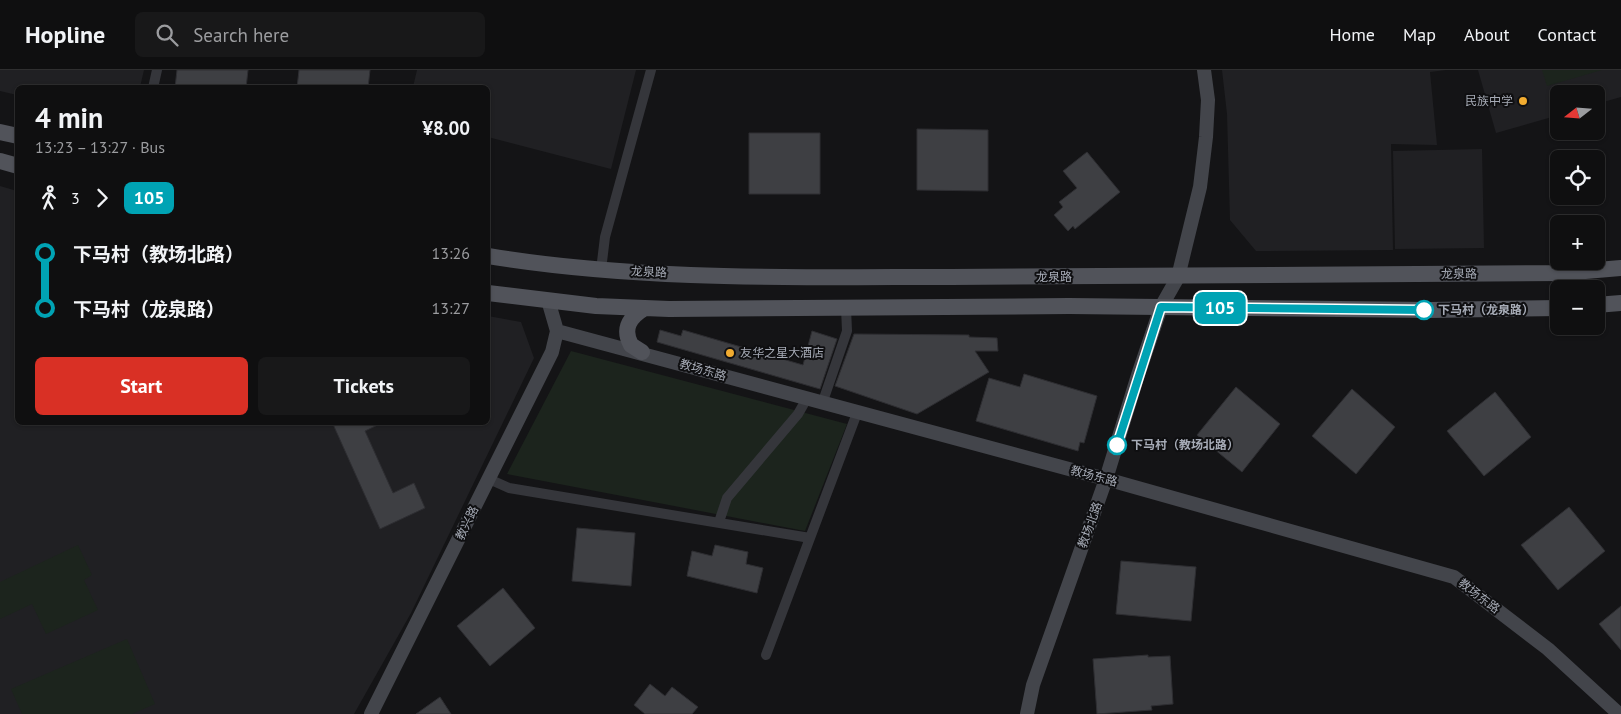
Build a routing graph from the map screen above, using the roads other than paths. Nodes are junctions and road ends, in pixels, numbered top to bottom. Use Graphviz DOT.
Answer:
graph roads {
  1 [pos="157,70"];
  2 [pos="651,70"];
  3 [pos="1204,70"];
  4 [pos="154,85"];
  5 [pos="0,132"];
  6 [pos="15,135"];
  7 [pos="0,161"];
  8 [pos="15,165"];
  9 [pos="490,256"];
  10 [pos="1621,268"];
  11 [pos="601,270"];
  12 [pos="1178,277"];
  13 [pos="490,293"];
  14 [pos="548,300"];
  15 [pos="1621,303"];
  16 [pos="1605,304"];
  17 [pos="1161,307"];
  18 [pos="645,308"];
  19 [pos="846,308"];
  20 [pos="1550,308"];
  21 [pos="557,331"];
  22 [pos="642,352"];
  23 [pos="806,400"];
  24 [pos="822,404"];
  25 [pos="857,413"];
  26 [pos="489,479"];
  27 [pos="1106,480"];
  28 [pos="719,522"];
  29 [pos="810,538"];
  30 [pos="766,655"];
  31 [pos="371,714"];
  32 [pos="1027,714"];
  33 [pos="1619,714"];
  1 -- 4 [label="street"];
  2 -- 11 [label="street"];
  3 -- 12 [label="street, 教场北路"];
  5 -- 6 [label="main road"];
  7 -- 8 [label="main road"];
  9 -- 11 [label="main road, 龙泉路"];
  10 -- 12 [label="main road, 龙泉路"];
  11 -- 12 [label="main road, 龙泉路"];
  12 -- 17 [label="street, 教场北路"];
  13 -- 14 [label="main road"];
  14 -- 18 [label="main road"];
  14 -- 21 [label="street"];
  15 -- 16 [label="main road"];
  17 -- 19 [label="main road"];
  17 -- 20 [label="main road"];
  17 -- 27 [label="street, 教场北路"];
  18 -- 19 [label="main road"];
  18 -- 22 [label="main road"];
  19 -- 24 [label="street"];
  21 -- 22 [label="street, 教场东路"];
  21 -- 26 [label="street, 教兴路"];
  22 -- 23 [label="street, 教场东路"];
  23 -- 24 [label="street, 教场东路"];
  23 -- 28 [label="street"];
  24 -- 25 [label="street, 教场东路"];
  25 -- 27 [label="street, 教场东路"];
  25 -- 29 [label="street"];
  26 -- 28 [label="street"];
  26 -- 31 [label="street, 教兴路"];
  27 -- 32 [label="street, 教场北路"];
  27 -- 33 [label="street, 教场东路"];
  28 -- 29 [label="street"];
  29 -- 30 [label="street"];
}
